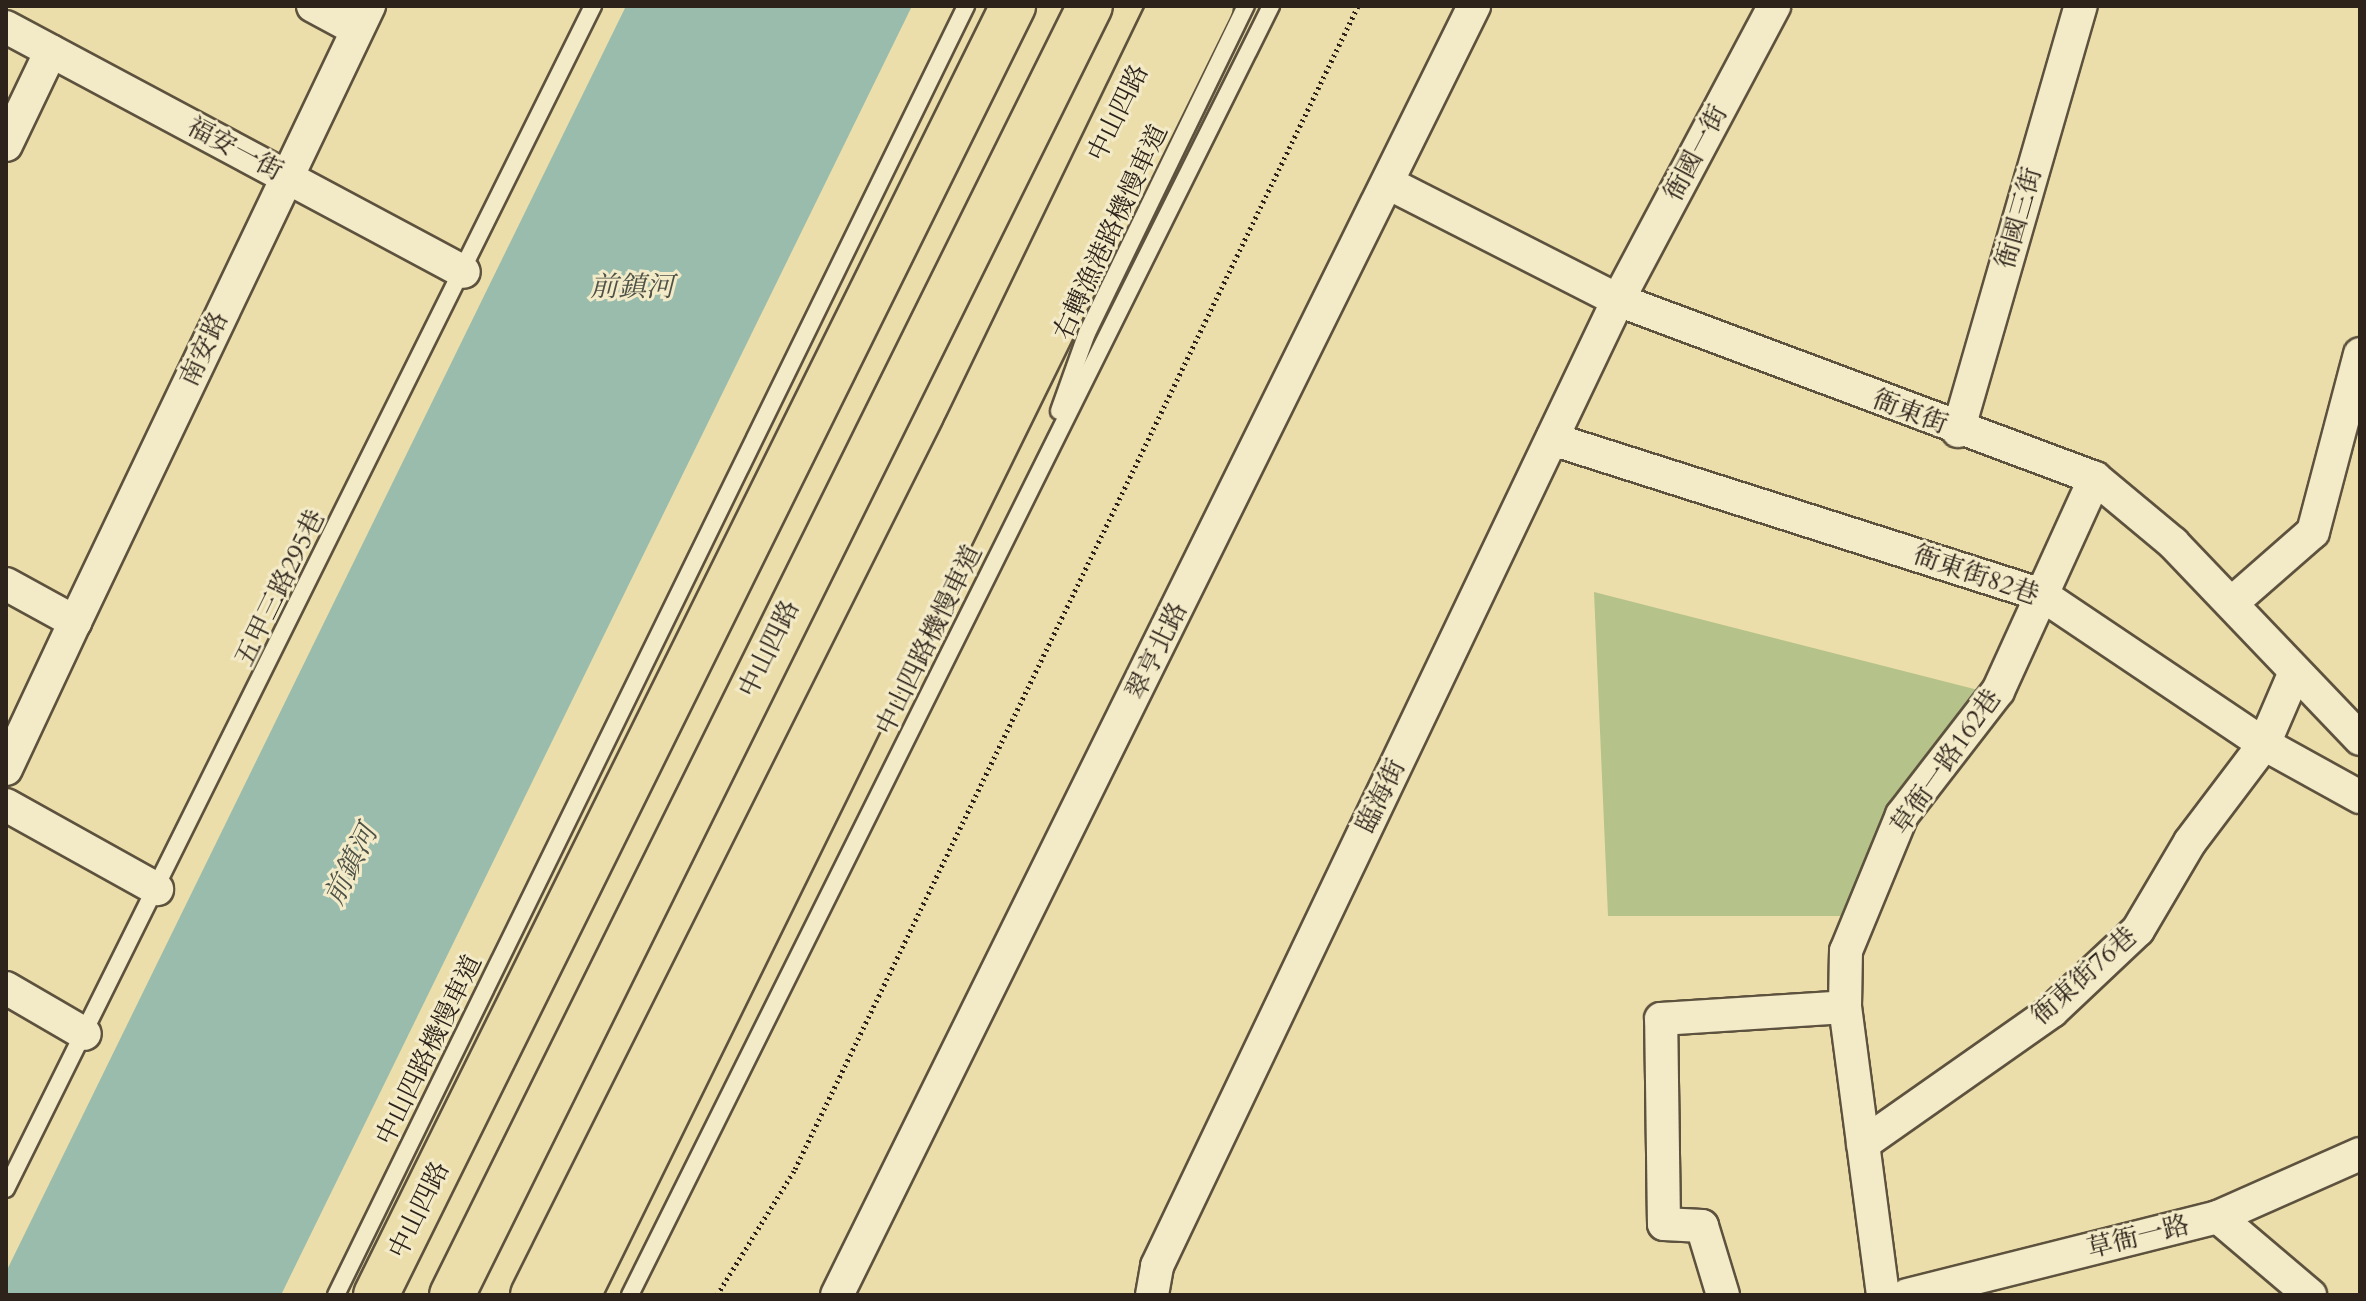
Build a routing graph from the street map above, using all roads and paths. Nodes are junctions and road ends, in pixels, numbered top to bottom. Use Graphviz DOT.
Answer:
graph roads {
  1 [pos="313,6"];
  2 [pos="593,6"];
  3 [pos="966,6"];
  4 [pos="1013,6"];
  5 [pos="1090,6"];
  6 [pos="1170,6"];
  7 [pos="1211,6"];
  8 [pos="1246,6"];
  9 [pos="1271,6"];
  10 [pos="1358,6"];
  11 [pos="1474,6"];
  12 [pos="1774,6"];
  13 [pos="2081,6"];
  14 [pos="362,18"];
  15 [pos="6,27"];
  16 [pos="51,51"];
  17 [pos="6,145"];
  18 [pos="285,176"];
  19 [pos="1390,184"];
  20 [pos="464,272"];
  21 [pos="1618,300"];
  22 [pos="2360,354"];
  23 [pos="1958,431"];
  24 [pos="1552,439"];
  25 [pos="2095,478"];
  26 [pos="1033,484"];
  27 [pos="6,584"];
  28 [pos="2042,595"];
  29 [pos="2233,602"];
  30 [pos="75,622"];
  31 [pos="2295,672"];
  32 [pos="2360,739"];
  33 [pos="2264,744"];
  34 [pos="6,769"];
  35 [pos="2360,797"];
  36 [pos="6,805"];
  37 [pos="157,889"];
  38 [pos="6,988"];
  39 [pos="1845,1007"];
  40 [pos="85,1034"];
  41 [pos="1863,1144"];
  42 [pos="2359,1156"];
  43 [pos="6,1189"];
  44 [pos="2218,1217"];
  45 [pos="1986,1274"];
  46 [pos="336,1295"];
  47 [pos="376,1295"];
  48 [pos="452,1295"];
  49 [pos="533,1295"];
  50 [pos="578,1295"];
  51 [pos="630,1295"];
  52 [pos="717,1295"];
  53 [pos="837,1295"];
  54 [pos="1152,1295"];
  55 [pos="1723,1295"];
  56 [pos="1883,1295"];
  57 [pos="1907,1295"];
  58 [pos="2016,1295"];
  59 [pos="2310,1295"];
  1 -- 14 [label="street"];
  2 -- 20 [label="lane, 五甲三路295巷"];
  3 -- 46 [label="lane, 中山四路機慢車道"];
  4 -- 47 [label="main road, 中山四路"];
  5 -- 48 [label="main road, 中山四路"];
  6 -- 49 [label="main road, 中山四路"];
  7 -- 50 [label="main road, 中山四路"];
  8 -- 26 [label="lane, 右轉漁港路機慢車道"];
  9 -- 26 [label="lane, 中山四路機慢車道"];
  10 -- 52 [label="path"];
  11 -- 19 [label="street, 翠亨北路"];
  12 -- 21 [label="street, 衙國一街"];
  13 -- 23 [label="street, 衙國三街"];
  14 -- 18 [label="street, 南安路"];
  15 -- 16 [label="street, 福安一街"];
  16 -- 17 [label="street"];
  16 -- 18 [label="street, 福安一街"];
  18 -- 20 [label="street, 福安一街"];
  18 -- 30 [label="street, 南安路"];
  19 -- 21 [label="street, 衙東街"];
  19 -- 53 [label="street, 翠亨北路"];
  20 -- 37 [label="lane, 五甲三路295巷"];
  21 -- 23 [label="street, 衙東街"];
  21 -- 24 [label="street, 臨海街"];
  22 -- 29 [label="street"];
  23 -- 25 [label="street, 衙東街"];
  24 -- 28 [label="street, 衙東街82巷"];
  24 -- 54 [label="street, 臨海街"];
  25 -- 28 [label="street, 草衙一路162巷"];
  25 -- 29 [label="street, 衙東街"];
  26 -- 51 [label="lane, 中山四路機慢車道"];
  27 -- 30 [label="street"];
  28 -- 33 [label="street, 衙東街82巷"];
  28 -- 39 [label="street, 草衙一路162巷"];
  29 -- 31 [label="street, 衙東街"];
  30 -- 34 [label="street, 南安路"];
  31 -- 32 [label="street, 衙東街"];
  31 -- 33 [label="street, 衙東街76巷"];
  33 -- 35 [label="street, 衙東街82巷"];
  33 -- 41 [label="street, 衙東街76巷"];
  36 -- 37 [label="street"];
  37 -- 40 [label="lane, 五甲三路295巷"];
  38 -- 40 [label="street"];
  39 -- 41 [label="street, 草衙一路162巷"];
  39 -- 55 [label="street"];
  40 -- 43 [label="lane, 五甲三路295巷"];
  41 -- 56 [label="street, 草衙一路162巷"];
  42 -- 44 [label="street, 草衙一路"];
  44 -- 45 [label="street, 草衙一路"];
  44 -- 59 [label="street"];
  45 -- 57 [label="street, 草衙一路"];
  45 -- 58 [label="street"];
}
